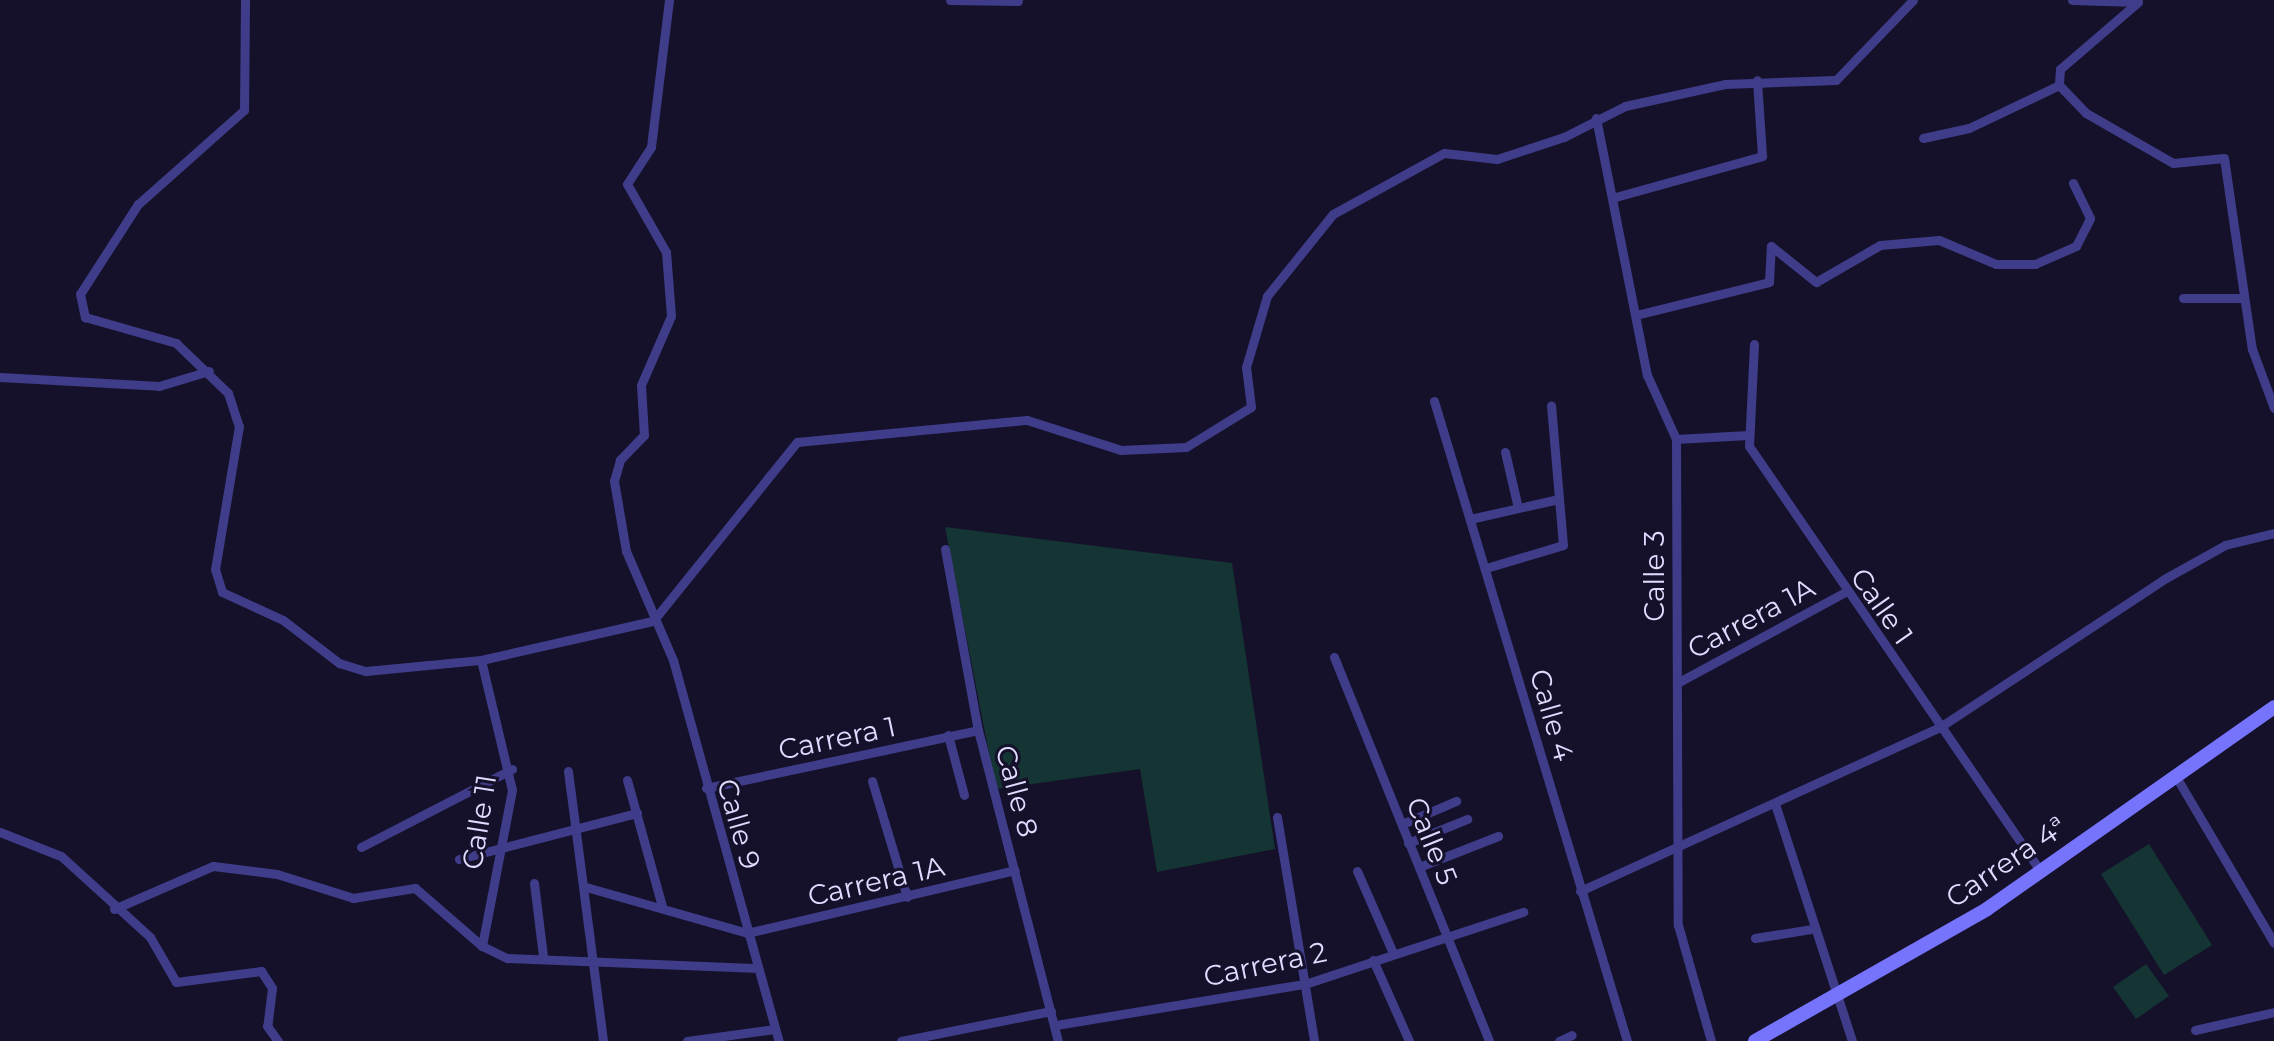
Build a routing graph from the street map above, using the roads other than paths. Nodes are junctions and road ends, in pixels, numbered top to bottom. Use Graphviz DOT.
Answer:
graph roads {
  1 [pos="245,0"];
  2 [pos="669,0"];
  3 [pos="950,0"];
  4 [pos="1913,0"];
  5 [pos="2072,0"];
  6 [pos="1018,1"];
  7 [pos="1757,80"];
  8 [pos="2059,85"];
  9 [pos="1596,118"];
  10 [pos="1923,138"];
  11 [pos="2073,183"];
  12 [pos="1612,198"];
  13 [pos="2183,298"];
  14 [pos="2244,298"];
  15 [pos="1636,315"];
  16 [pos="1754,344"];
  17 [pos="209,371"];
  18 [pos="0,377"];
  19 [pos="1434,401"];
  20 [pos="1551,406"];
  21 [pos="2274,408"];
  22 [pos="1748,435"];
  23 [pos="1676,439"];
  24 [pos="1505,452"];
  25 [pos="1559,499"];
  26 [pos="1518,508"];
  27 [pos="1470,519"];
  28 [pos="2274,533"];
  29 [pos="945,549"];
  30 [pos="1486,568"];
  31 [pos="1845,592"];
  32 [pos="653,621"];
  33 [pos="1334,657"];
  34 [pos="481,660"];
  35 [pos="1677,683"];
  36 [pos="2274,707"];
  37 [pos="1940,727"];
  38 [pos="978,730"];
  39 [pos="948,735"];
  40 [pos="512,769"];
  41 [pos="568,771"];
  42 [pos="2175,775"];
  43 [pos="627,780"];
  44 [pos="872,781"];
  45 [pos="706,788"];
  46 [pos="964,795"];
  47 [pos="1456,801"];
  48 [pos="1776,807"];
  49 [pos="637,813"];
  50 [pos="1277,817"];
  51 [pos="1467,819"];
  52 [pos="1402,824"];
  53 [pos="579,830"];
  54 [pos="0,832"];
  55 [pos="1498,836"];
  56 [pos="1408,843"];
  57 [pos="1677,846"];
  58 [pos="361,847"];
  59 [pos="496,848"];
  60 [pos="459,859"];
  61 [pos="1419,867"];
  62 [pos="1015,870"];
  63 [pos="1357,871"];
  64 [pos="2041,872"];
  65 [pos="534,883"];
  66 [pos="586,887"];
  67 [pos="1580,891"];
  68 [pos="907,897"];
  69 [pos="662,906"];
  70 [pos="114,909"];
  71 [pos="1523,912"];
  72 [pos="1812,929"];
  73 [pos="747,933"];
  74 [pos="1447,934"];
  75 [pos="1755,938"];
  76 [pos="2274,943"];
  77 [pos="482,946"];
  78 [pos="1393,953"];
  79 [pos="543,956"];
  80 [pos="593,956"];
  81 [pos="1373,960"];
  82 [pos="753,968"];
  83 [pos="1305,984"];
  84 [pos="1838,998"];
  85 [pos="1051,1011"];
  86 [pos="2274,1012"];
  87 [pos="1056,1025"];
  88 [pos="775,1029"];
  89 [pos="2195,1030"];
  90 [pos="1572,1035"];
  91 [pos="278,1041"];
  92 [pos="603,1041"];
  93 [pos="687,1041"];
  94 [pos="779,1041"];
  95 [pos="901,1041"];
  96 [pos="1058,1041"];
  97 [pos="1314,1041"];
  98 [pos="1409,1041"];
  99 [pos="1488,1041"];
  100 [pos="1559,1041"];
  101 [pos="1627,1041"];
  102 [pos="1711,1041"];
  103 [pos="1755,1041"];
  104 [pos="1852,1041"];
  1 -- 17 [label="street"];
  2 -- 32 [label="street, Calle 9"];
  3 -- 6 [label="street"];
  4 -- 7 [label="street"];
  5 -- 8 [label="street"];
  7 -- 9 [label="street"];
  7 -- 12 [label="street"];
  8 -- 10 [label="street"];
  8 -- 14 [label="street"];
  9 -- 12 [label="street, Calle 3"];
  9 -- 32 [label="street"];
  11 -- 15 [label="street"];
  12 -- 15 [label="street, Calle 3"];
  13 -- 14 [label="street"];
  14 -- 21 [label="street"];
  15 -- 23 [label="street, Calle 3"];
  16 -- 22 [label="street"];
  17 -- 18 [label="street"];
  17 -- 34 [label="street"];
  19 -- 27 [label="street, Calle 4"];
  20 -- 25 [label="street"];
  22 -- 23 [label="street"];
  22 -- 31 [label="street, Calle 1"];
  23 -- 35 [label="street, Calle 3"];
  24 -- 26 [label="street"];
  25 -- 26 [label="street"];
  25 -- 30 [label="street"];
  26 -- 27 [label="street"];
  27 -- 30 [label="street, Calle 4"];
  28 -- 37 [label="street"];
  29 -- 38 [label="street, Calle 8"];
  30 -- 67 [label="street, Calle 4"];
  31 -- 35 [label="street, Carrera 1A"];
  31 -- 37 [label="street, Calle 1"];
  32 -- 34 [label="street"];
  32 -- 45 [label="street, Calle 9"];
  33 -- 52 [label="street, Calle 5"];
  34 -- 40 [label="street, Calle 11"];
  35 -- 57 [label="street, Calle 3"];
  36 -- 42 [label="street, Carrera 4ª"];
  37 -- 48 [label="street"];
  37 -- 64 [label="street, Calle 1"];
  38 -- 39 [label="street, Carrera 1"];
  38 -- 62 [label="street, Calle 8"];
  39 -- 45 [label="street, Carrera 1"];
  39 -- 46 [label="street"];
  40 -- 58 [label="street"];
  40 -- 59 [label="street, Calle 11"];
  41 -- 53 [label="street"];
  42 -- 64 [label="street, Carrera 4ª"];
  42 -- 76 [label="street"];
  43 -- 49 [label="street"];
  44 -- 68 [label="street"];
  45 -- 73 [label="street, Calle 9"];
  47 -- 52 [label="street"];
  48 -- 57 [label="street"];
  48 -- 72 [label="street"];
  49 -- 53 [label="street"];
  49 -- 69 [label="street"];
  50 -- 83 [label="street"];
  51 -- 56 [label="street"];
  52 -- 56 [label="street, Calle 5"];
  53 -- 59 [label="street"];
  53 -- 66 [label="street"];
  54 -- 70 [label="street"];
  55 -- 61 [label="street"];
  56 -- 61 [label="street, Calle 5"];
  57 -- 67 [label="street"];
  57 -- 102 [label="street, Calle 3"];
  59 -- 60 [label="street"];
  59 -- 77 [label="street, Calle 11"];
  61 -- 74 [label="street, Calle 5"];
  62 -- 68 [label="street, Carrera 1A"];
  62 -- 85 [label="street, Calle 8"];
  63 -- 78 [label="street"];
  64 -- 84 [label="street, Carrera 4ª"];
  65 -- 79 [label="street"];
  66 -- 69 [label="street"];
  66 -- 80 [label="street"];
  67 -- 101 [label="street, Calle 4"];
  68 -- 73 [label="street, Carrera 1A"];
  69 -- 73 [label="street"];
  70 -- 77 [label="street"];
  70 -- 91 [label="street"];
  71 -- 74 [label="street, Carrera 2"];
  72 -- 75 [label="street"];
  72 -- 84 [label="street"];
  73 -- 82 [label="street, Calle 9"];
  74 -- 78 [label="street, Carrera 2"];
  74 -- 99 [label="street, Calle 5"];
  77 -- 79 [label="street"];
  78 -- 81 [label="street, Carrera 2"];
  79 -- 80 [label="street"];
  80 -- 82 [label="street"];
  80 -- 92 [label="street"];
  81 -- 83 [label="street, Carrera 2"];
  81 -- 98 [label="street"];
  82 -- 88 [label="street, Calle 9"];
  83 -- 87 [label="street, Carrera 2"];
  83 -- 97 [label="street"];
  84 -- 103 [label="street, Carrera 4ª"];
  84 -- 104 [label="street"];
  85 -- 87 [label="street, Calle 8"];
  85 -- 95 [label="street"];
  86 -- 89 [label="street"];
  87 -- 96 [label="street, Calle 8"];
  88 -- 93 [label="street"];
  88 -- 94 [label="street, Calle 9"];
  90 -- 100 [label="street"];
}
